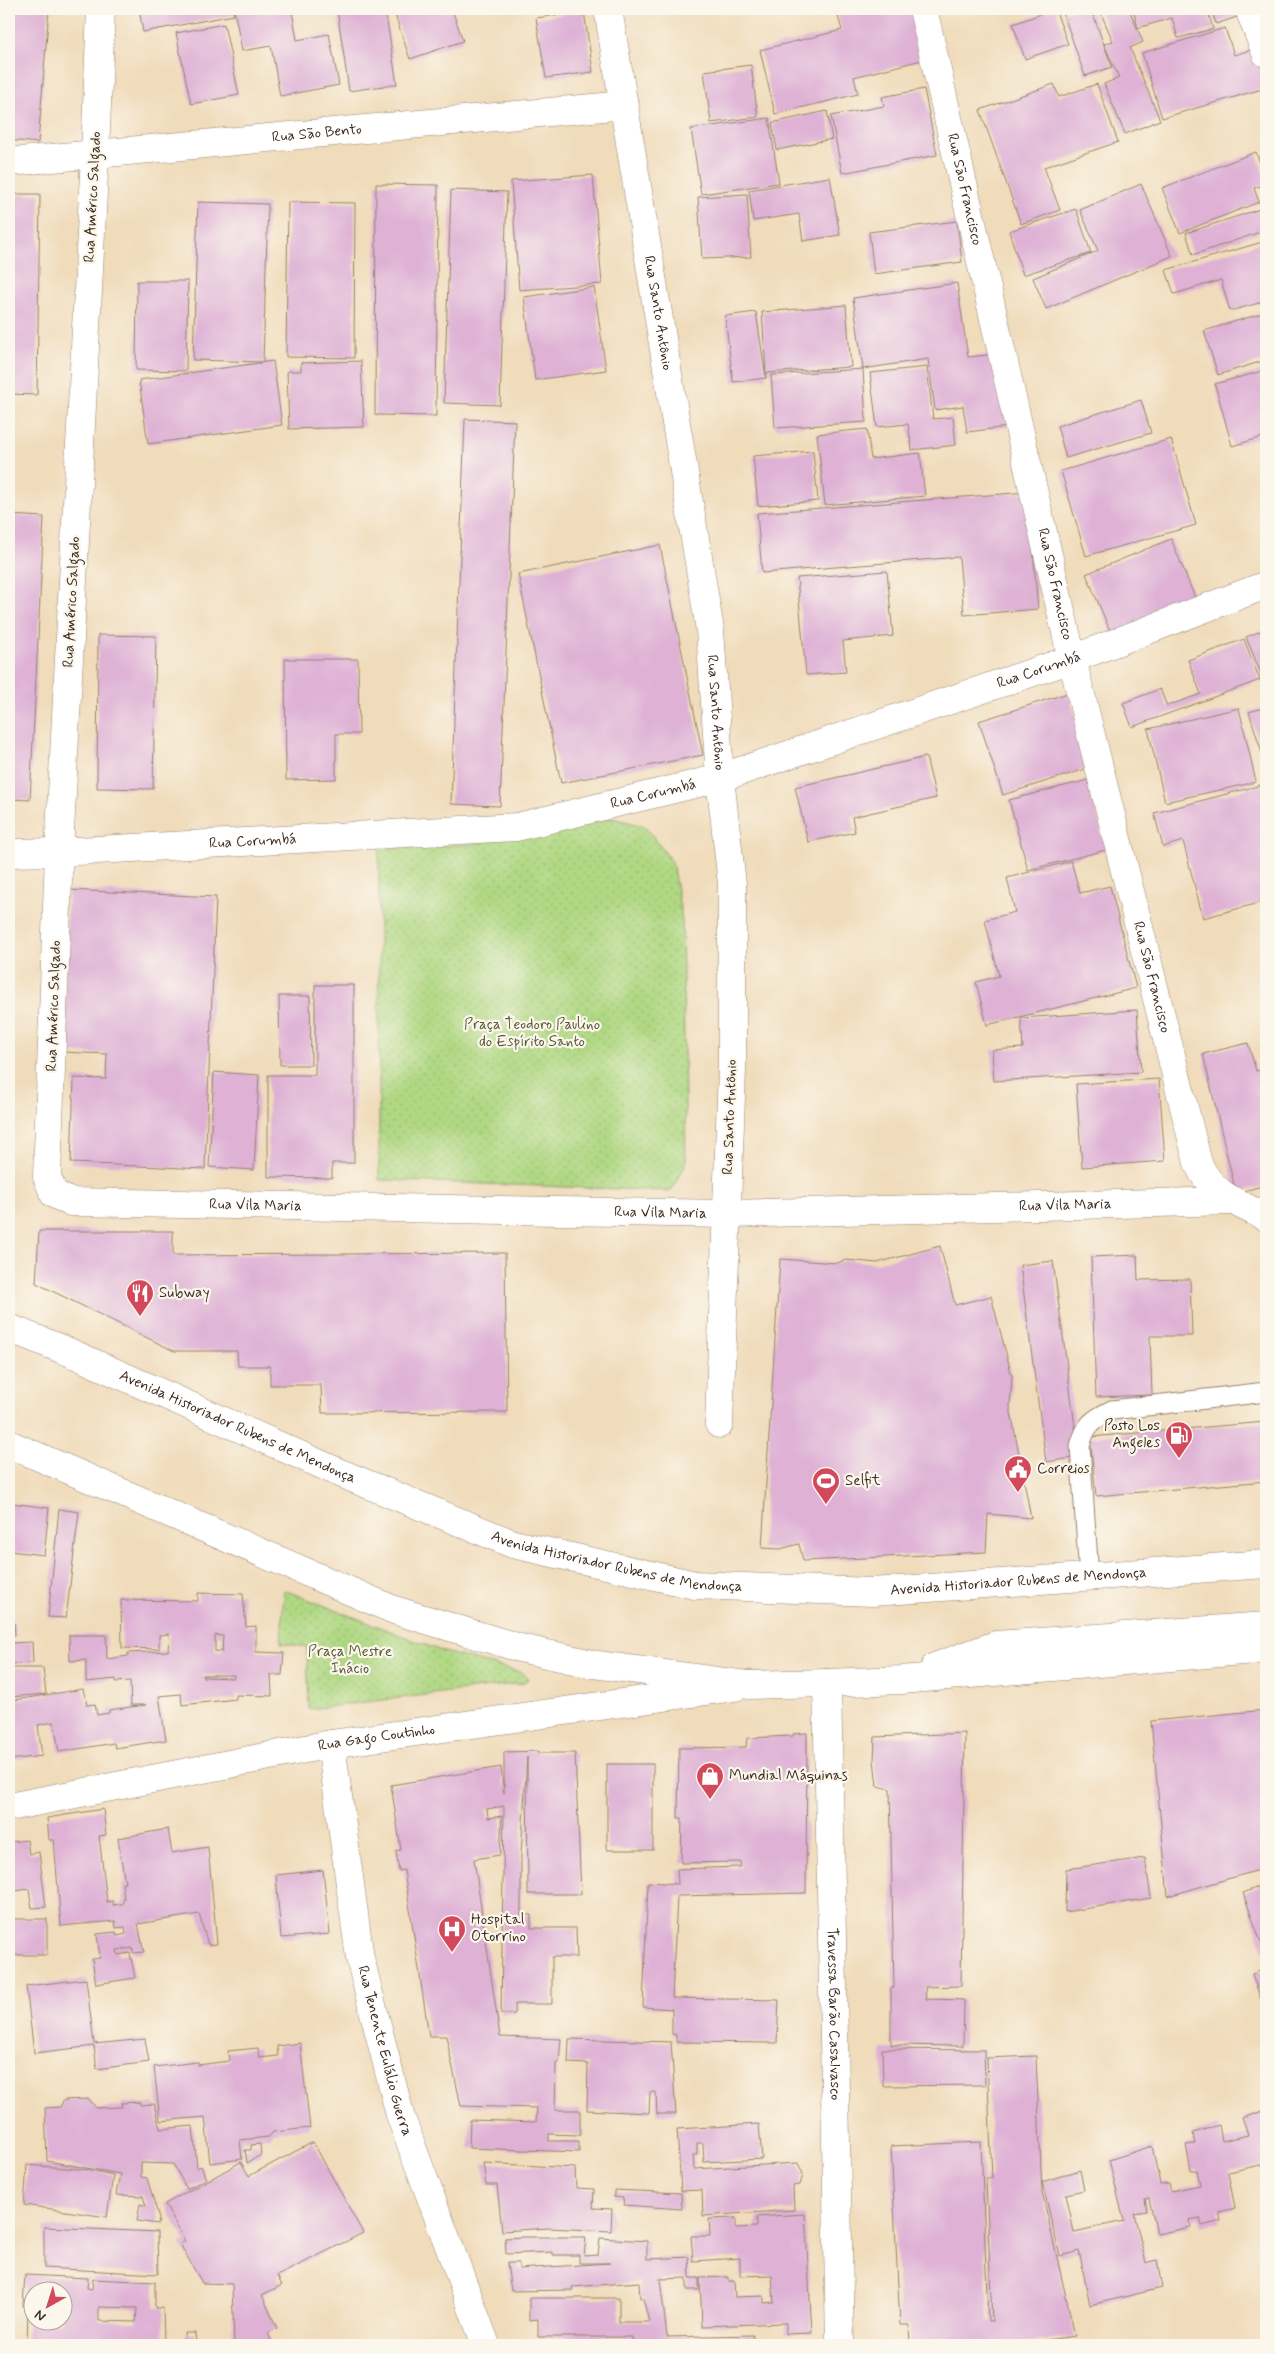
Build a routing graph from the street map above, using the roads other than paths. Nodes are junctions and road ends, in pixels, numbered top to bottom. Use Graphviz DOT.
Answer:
graph roads {
  1 [pos="101,9"];
  2 [pos="608,9"];
  3 [pos="923,9"];
  4 [pos="1249,9"];
  5 [pos="1266,53"];
  6 [pos="625,105"];
  7 [pos="95,154"];
  8 [pos="9,162"];
  9 [pos="1266,585"];
  10 [pos="1072,659"];
  11 [pos="720,778"];
  12 [pos="59,852"];
  13 [pos="9,853"];
  14 [pos="54,1194"];
  15 [pos="1233,1201"];
  16 [pos="727,1214"];
  17 [pos="1266,1218"];
  18 [pos="9,1328"];
  19 [pos="1266,1392"];
  20 [pos="719,1424"];
  21 [pos="9,1444"];
  22 [pos="1266,1564"];
  23 [pos="1088,1577"];
  24 [pos="1266,1626"];
  25 [pos="1266,1649"];
  26 [pos="901,1680"];
  27 [pos="827,1683"];
  28 [pos="748,1685"];
  29 [pos="331,1744"];
  30 [pos="9,1807"];
  31 [pos="486,2345"];
  32 [pos="840,2345"];
  1 -- 7 [label="street, Rua Américo Salgado"];
  2 -- 6 [label="street, Rua Santo Antônio"];
  3 -- 10 [label="street, Rua São Francisco"];
  4 -- 5 [label="street"];
  6 -- 7 [label="street, Rua São Bento"];
  6 -- 11 [label="street, Rua Santo Antônio"];
  7 -- 8 [label="street, Rua São Bento"];
  7 -- 12 [label="street, Rua Américo Salgado"];
  9 -- 10 [label="street, Rua Corumbá"];
  10 -- 11 [label="street, Rua Corumbá"];
  10 -- 15 [label="street, Rua São Francisco"];
  11 -- 12 [label="street, Rua Corumbá"];
  11 -- 16 [label="street, Rua Santo Antônio"];
  12 -- 13 [label="street, Rua Corumbá"];
  12 -- 14 [label="street, Rua Américo Salgado"];
  14 -- 16 [label="street, Rua Vila Maria"];
  15 -- 16 [label="street, Rua Vila Maria"];
  15 -- 17 [label="street, Rua Vila Maria"];
  16 -- 20 [label="street, Rua Santo Antônio"];
  18 -- 23 [label="street, Avenida Historiador Rubens de Mendonça"];
  19 -- 23 [label="lane"];
  21 -- 28 [label="street"];
  22 -- 23 [label="street, Avenida Historiador Rubens de Mendonça"];
  24 -- 26 [label="street"];
  25 -- 26 [label="street"];
  26 -- 27 [label="street"];
  27 -- 28 [label="street"];
  27 -- 32 [label="street, Travessa Barão Casalvasco"];
  28 -- 29 [label="street, Rua Gago Coutinho"];
  29 -- 30 [label="street, Rua Gago Coutinho"];
  29 -- 31 [label="street, Rua Tenente Eulálio Guerra"];
}
